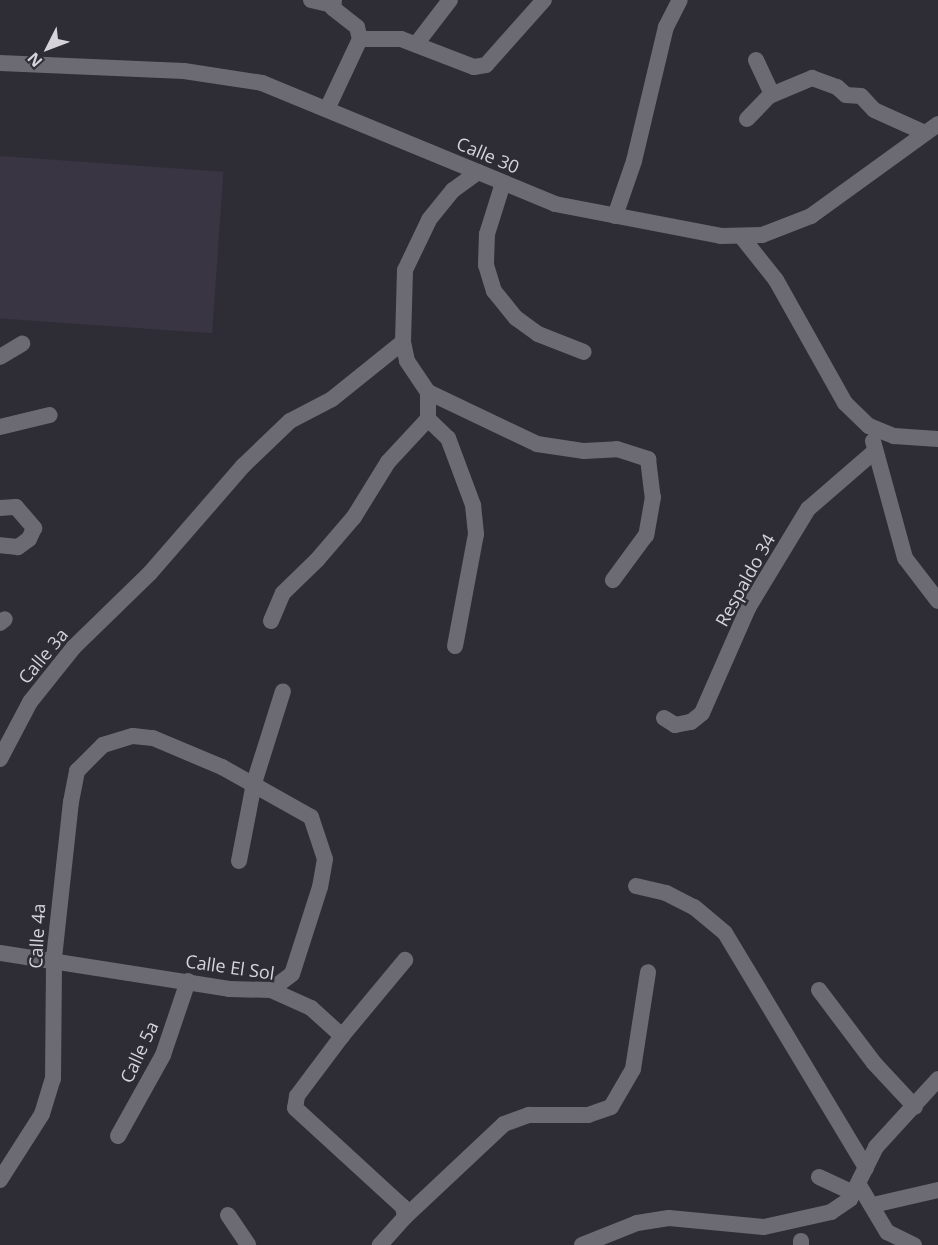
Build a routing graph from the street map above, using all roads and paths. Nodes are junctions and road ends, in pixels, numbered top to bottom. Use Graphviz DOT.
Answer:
graph roads {
  1 [pos="311,0"];
  2 [pos="450,0"];
  3 [pos="544,0"];
  4 [pos="680,0"];
  5 [pos="334,2"];
  6 [pos="360,39"];
  7 [pos="417,43"];
  8 [pos="756,60"];
  9 [pos="0,63"];
  10 [pos="772,95"];
  11 [pos="328,107"];
  12 [pos="747,119"];
  13 [pos="932,129"];
  14 [pos="478,172"];
  15 [pos="503,183"];
  16 [pos="615,216"];
  17 [pos="741,236"];
  18 [pos="403,342"];
  19 [pos="22,344"];
  20 [pos="584,352"];
  21 [pos="0,357"];
  22 [pos="428,392"];
  23 [pos="50,415"];
  24 [pos="428,419"];
  25 [pos="0,426"];
  26 [pos="869,426"];
  27 [pos="938,439"];
  28 [pos="875,451"];
  29 [pos="0,508"];
  30 [pos="0,545"];
  31 [pos="613,580"];
  32 [pos="938,601"];
  33 [pos="271,621"];
  34 [pos="455,646"];
  35 [pos="283,691"];
  36 [pos="664,717"];
  37 [pos="1,754"];
  38 [pos="254,783"];
  39 [pos="239,861"];
  40 [pos="636,886"];
  41 [pos="0,953"];
  42 [pos="54,958"];
  43 [pos="405,960"];
  44 [pos="648,972"];
  45 [pos="188,981"];
  46 [pos="271,990"];
  47 [pos="819,990"];
  48 [pos="342,1036"];
  49 [pos="938,1079"];
  50 [pos="915,1107"];
  51 [pos="118,1136"];
  52 [pos="866,1168"];
  53 [pos="819,1177"];
  54 [pos="0,1180"];
  55 [pos="856,1189"];
  56 [pos="938,1190"];
  57 [pos="873,1204"];
  58 [pos="228,1215"];
  59 [pos="405,1217"];
  60 [pos="248,1245"];
  61 [pos="380,1245"];
  62 [pos="582,1245"];
  63 [pos="914,1245"];
  1 -- 5 [label="street"];
  2 -- 7 [label="street"];
  3 -- 7 [label="street"];
  4 -- 16 [label="street"];
  5 -- 6 [label="street"];
  6 -- 7 [label="street"];
  6 -- 11 [label="street"];
  8 -- 10 [label="street"];
  9 -- 11 [label="street, Calle 30"];
  10 -- 12 [label="street"];
  10 -- 13 [label="street"];
  11 -- 14 [label="street, Calle 30"];
  13 -- 17 [label="street, Calle 30"];
  14 -- 15 [label="street, Calle 30"];
  14 -- 18 [label="street"];
  15 -- 16 [label="street, Calle 30"];
  15 -- 20 [label="street"];
  16 -- 17 [label="street, Calle 30"];
  17 -- 26 [label="street"];
  18 -- 22 [label="street"];
  18 -- 37 [label="street, Calle 3a"];
  19 -- 21 [label="street"];
  22 -- 24 [label="street"];
  22 -- 31 [label="street"];
  23 -- 25 [label="street"];
  24 -- 33 [label="street"];
  24 -- 34 [label="street"];
  26 -- 27 [label="street"];
  26 -- 28 [label="street"];
  28 -- 32 [label="street"];
  28 -- 36 [label="street, Respaldo 34"];
  29 -- 30 [label="street"];
  35 -- 38 [label="street"];
  38 -- 39 [label="street"];
  38 -- 42 [label="street, Calle 4a"];
  38 -- 46 [label="street"];
  40 -- 52 [label="street"];
  41 -- 42 [label="street, Calle El Sol"];
  42 -- 45 [label="street, Calle El Sol"];
  42 -- 54 [label="street, Calle 4a"];
  43 -- 48 [label="street"];
  44 -- 59 [label="street"];
  45 -- 46 [label="street, Calle El Sol"];
  45 -- 51 [label="street, Calle 5a"];
  46 -- 48 [label="street, Calle El Sol"];
  47 -- 50 [label="street"];
  48 -- 59 [label="street"];
  49 -- 50 [label="street"];
  50 -- 52 [label="street"];
  52 -- 55 [label="street"];
  53 -- 55 [label="street"];
  55 -- 57 [label="street"];
  55 -- 62 [label="street"];
  56 -- 57 [label="street"];
  57 -- 63 [label="street"];
  58 -- 60 [label="street"];
  59 -- 61 [label="street"];
}
